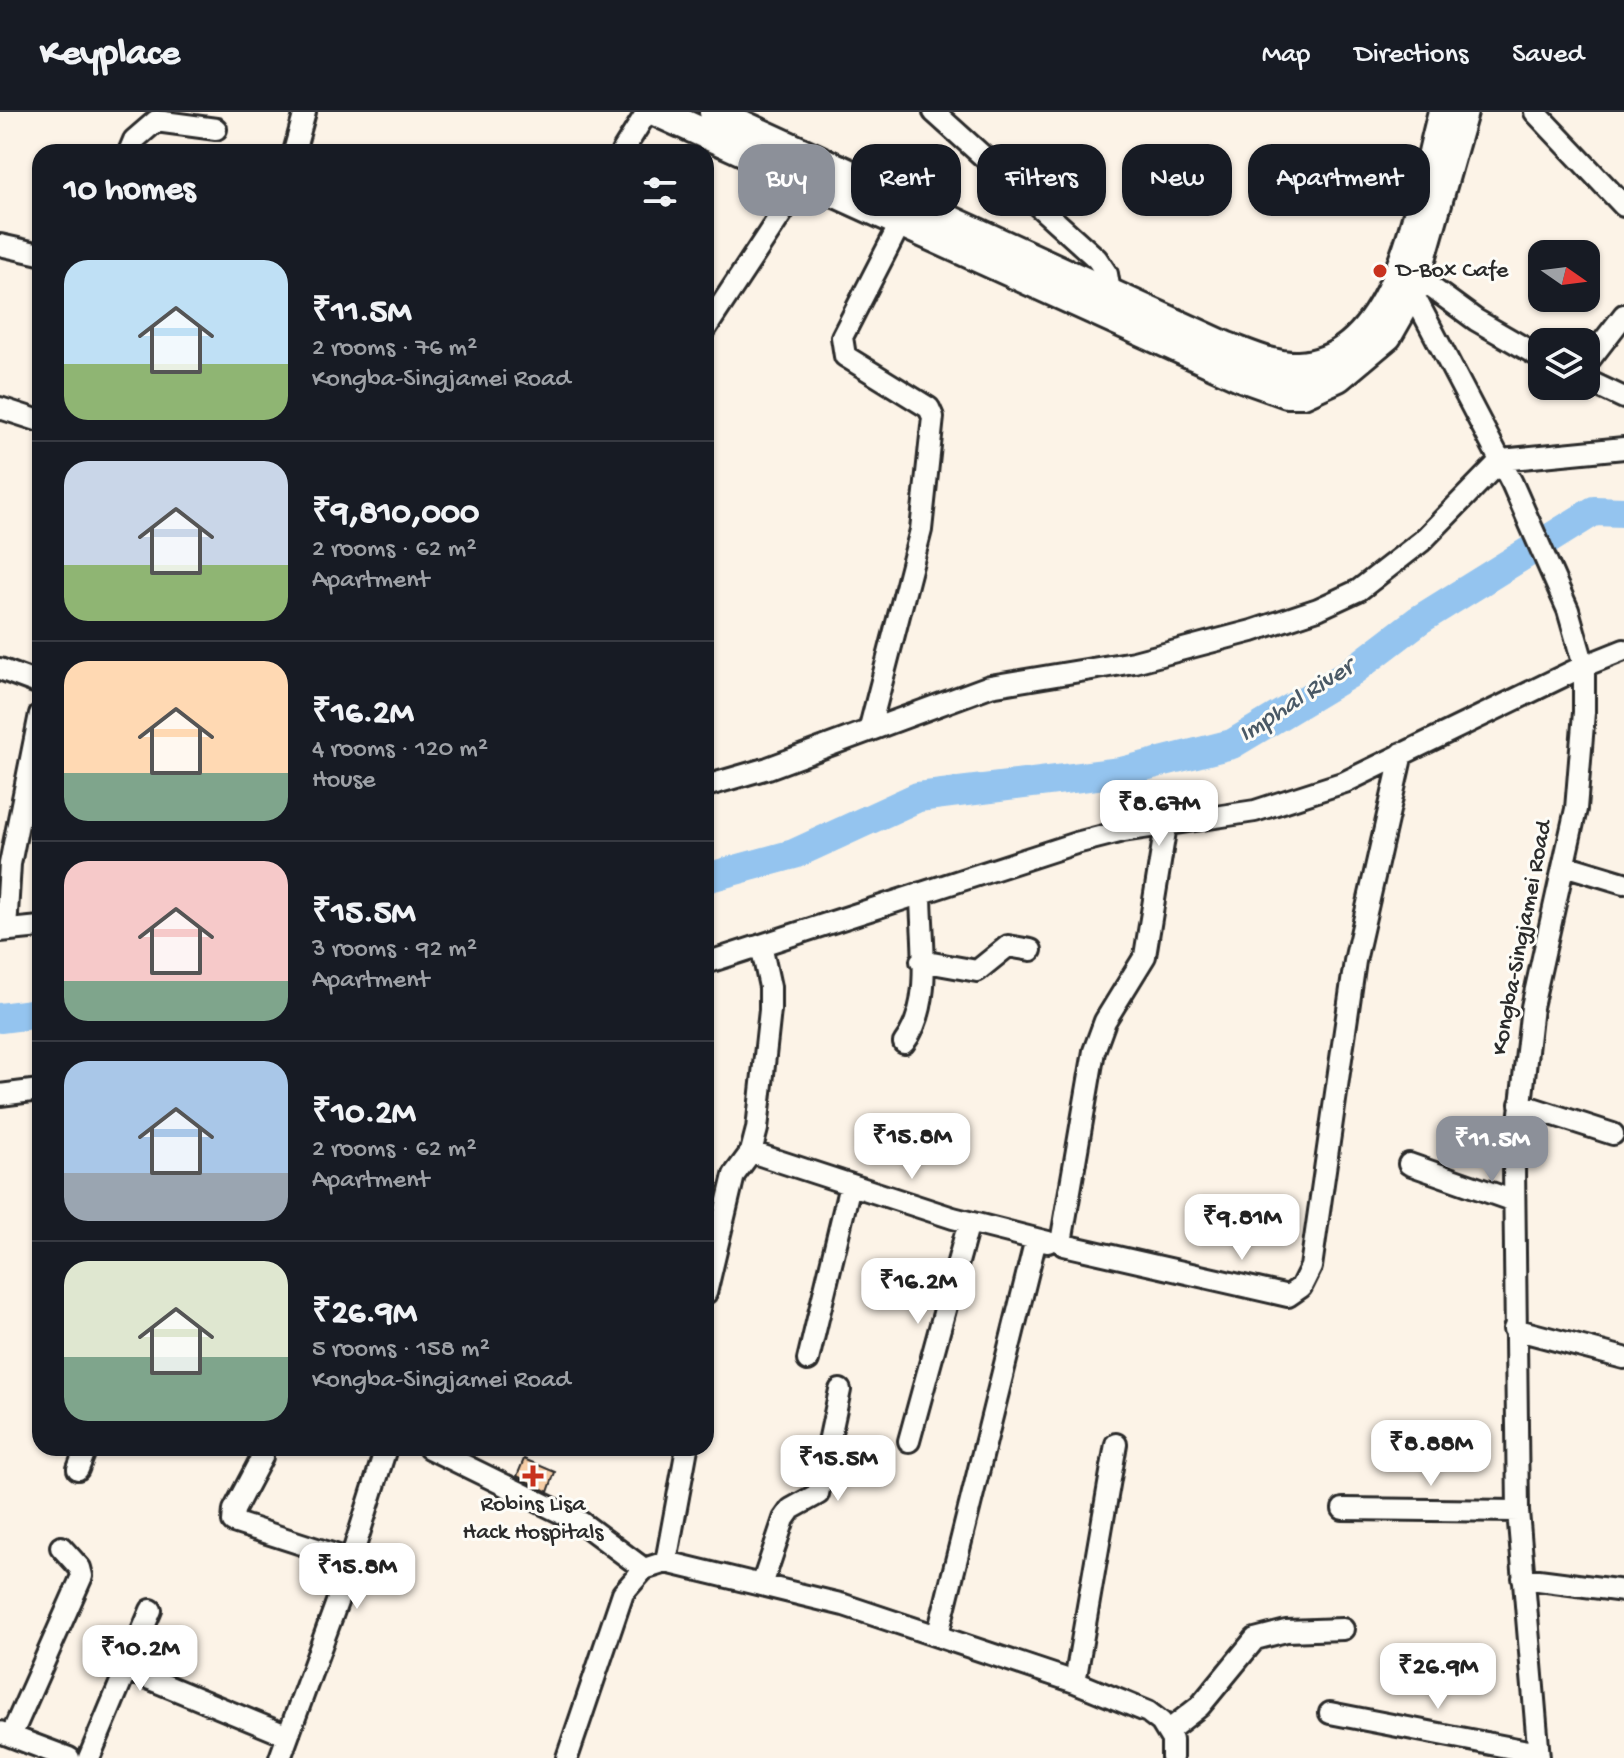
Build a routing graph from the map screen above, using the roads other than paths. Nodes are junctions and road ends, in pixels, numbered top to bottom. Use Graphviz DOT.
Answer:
graph roads {
  1 [pos="305,112"];
  2 [pos="647,112"];
  3 [pos="657,112"];
  4 [pos="714,112"];
  5 [pos="934,112"];
  6 [pos="1443,112"];
  7 [pos="1463,112"];
  8 [pos="1535,112"];
  9 [pos="216,129"];
  10 [pos="132,144"];
  11 [pos="296,144"];
  12 [pos="627,144"];
  13 [pos="738,150"];
  14 [pos="835,195"];
  15 [pos="1624,206"];
  16 [pos="780,216"];
  17 [pos="900,224"];
  18 [pos="0,245"];
  19 [pos="32,252"];
  20 [pos="1410,278"];
  21 [pos="1112,305"];
  22 [pos="1624,315"];
  23 [pos="714,316"];
  24 [pos="1600,346"];
  25 [pos="1528,350"];
  26 [pos="1600,387"];
  27 [pos="1624,398"];
  28 [pos="0,408"];
  29 [pos="32,418"];
  30 [pos="1624,448"];
  31 [pos="1501,460"];
  32 [pos="1624,650"];
  33 [pos="1584,666"];
  34 [pos="0,669"];
  35 [pos="32,681"];
  36 [pos="869,731"];
  37 [pos="1402,753"];
  38 [pos="32,754"];
  39 [pos="714,783"];
  40 [pos="1166,825"];
  41 [pos="1564,865"];
  42 [pos="1624,883"];
  43 [pos="921,893"];
  44 [pos="32,928"];
  45 [pos="3,930"];
  46 [pos="761,945"];
  47 [pos="1031,950"];
  48 [pos="714,960"];
  49 [pos="921,961"];
  50 [pos="904,1043"];
  51 [pos="32,1091"];
  52 [pos="0,1095"];
  53 [pos="1520,1104"];
  54 [pos="1613,1134"];
  55 [pos="751,1152"];
  56 [pos="1409,1164"];
  57 [pos="850,1185"];
  58 [pos="1514,1201"];
  59 [pos="969,1222"];
  60 [pos="1036,1239"];
  61 [pos="1064,1245"];
  62 [pos="714,1259"];
  63 [pos="1514,1329"];
  64 [pos="1624,1358"];
  65 [pos="808,1360"];
  66 [pos="840,1390"];
  67 [pos="909,1441"];
  68 [pos="1116,1444"];
  69 [pos="83,1456"];
  70 [pos="262,1456"];
  71 [pos="384,1456"];
  72 [pos="445,1456"];
  73 [pos="686,1456"];
  74 [pos="78,1469"];
  75 [pos="1343,1509"];
  76 [pos="1518,1511"];
  77 [pos="61,1547"];
  78 [pos="351,1560"];
  79 [pos="666,1562"];
  80 [pos="644,1569"];
  81 [pos="1523,1578"];
  82 [pos="762,1585"];
  83 [pos="1624,1591"];
  84 [pos="151,1610"];
  85 [pos="1343,1629"];
  86 [pos="938,1634"];
  87 [pos="126,1669"];
  88 [pos="1075,1682"];
  89 [pos="1330,1713"];
  90 [pos="1168,1731"];
  91 [pos="6,1734"];
  92 [pos="288,1736"];
  93 [pos="1538,1755"];
  94 [pos="69,1758"];
  95 [pos="89,1758"];
  96 [pos="280,1758"];
  97 [pos="567,1758"];
  98 [pos="1172,1758"];
  1 -- 11 [label="street"];
  2 -- 12 [label="street"];
  3 -- 13 [label="highway"];
  4 -- 21 [label="highway"];
  5 -- 21 [label="street"];
  6 -- 20 [label="highway"];
  7 -- 20 [label="highway"];
  8 -- 15 [label="street"];
  9 -- 10 [label="street"];
  14 -- 17 [label="highway"];
  16 -- 23 [label="street"];
  17 -- 21 [label="highway"];
  17 -- 36 [label="street"];
  18 -- 19 [label="street"];
  20 -- 21 [label="highway"];
  20 -- 25 [label="street"];
  20 -- 31 [label="street, Kongba-Singjamei Road"];
  22 -- 24 [label="street"];
  26 -- 27 [label="street"];
  28 -- 29 [label="street"];
  30 -- 31 [label="street"];
  31 -- 33 [label="street, Kongba-Singjamei Road"];
  31 -- 36 [label="street"];
  32 -- 33 [label="street"];
  33 -- 37 [label="street"];
  33 -- 41 [label="street, Kongba-Singjamei Road"];
  34 -- 35 [label="street"];
  36 -- 39 [label="street"];
  37 -- 40 [label="street"];
  37 -- 61 [label="street"];
  38 -- 45 [label="street"];
  40 -- 43 [label="street"];
  40 -- 61 [label="street"];
  41 -- 42 [label="street"];
  41 -- 53 [label="street, Kongba-Singjamei Road"];
  43 -- 46 [label="street"];
  43 -- 49 [label="street"];
  44 -- 45 [label="street"];
  46 -- 48 [label="street"];
  46 -- 55 [label="street"];
  47 -- 49 [label="street"];
  49 -- 50 [label="street"];
  51 -- 52 [label="street"];
  53 -- 54 [label="street"];
  53 -- 58 [label="street, Kongba-Singjamei Road"];
  55 -- 57 [label="street"];
  55 -- 62 [label="street"];
  56 -- 58 [label="street"];
  57 -- 59 [label="street"];
  57 -- 65 [label="street"];
  58 -- 63 [label="street, Kongba-Singjamei Road"];
  59 -- 60 [label="street"];
  59 -- 67 [label="street"];
  60 -- 61 [label="street"];
  60 -- 86 [label="street"];
  63 -- 64 [label="street"];
  63 -- 76 [label="street, Kongba-Singjamei Road"];
  66 -- 82 [label="street"];
  68 -- 88 [label="street"];
  69 -- 74 [label="street"];
  70 -- 78 [label="street"];
  71 -- 78 [label="street"];
  72 -- 80 [label="street"];
  73 -- 79 [label="street"];
  75 -- 76 [label="street"];
  76 -- 81 [label="street, Kongba-Singjamei Road"];
  77 -- 91 [label="street"];
  78 -- 92 [label="street"];
  79 -- 80 [label="street"];
  79 -- 82 [label="street"];
  80 -- 97 [label="street"];
  81 -- 83 [label="street"];
  81 -- 93 [label="street, Kongba-Singjamei Road"];
  82 -- 86 [label="street"];
  84 -- 87 [label="street"];
  85 -- 90 [label="street"];
  86 -- 88 [label="street"];
  87 -- 92 [label="street"];
  87 -- 95 [label="street"];
  88 -- 90 [label="street"];
  89 -- 93 [label="street"];
  90 -- 98 [label="street"];
  91 -- 94 [label="street"];
  92 -- 96 [label="street"];
}
